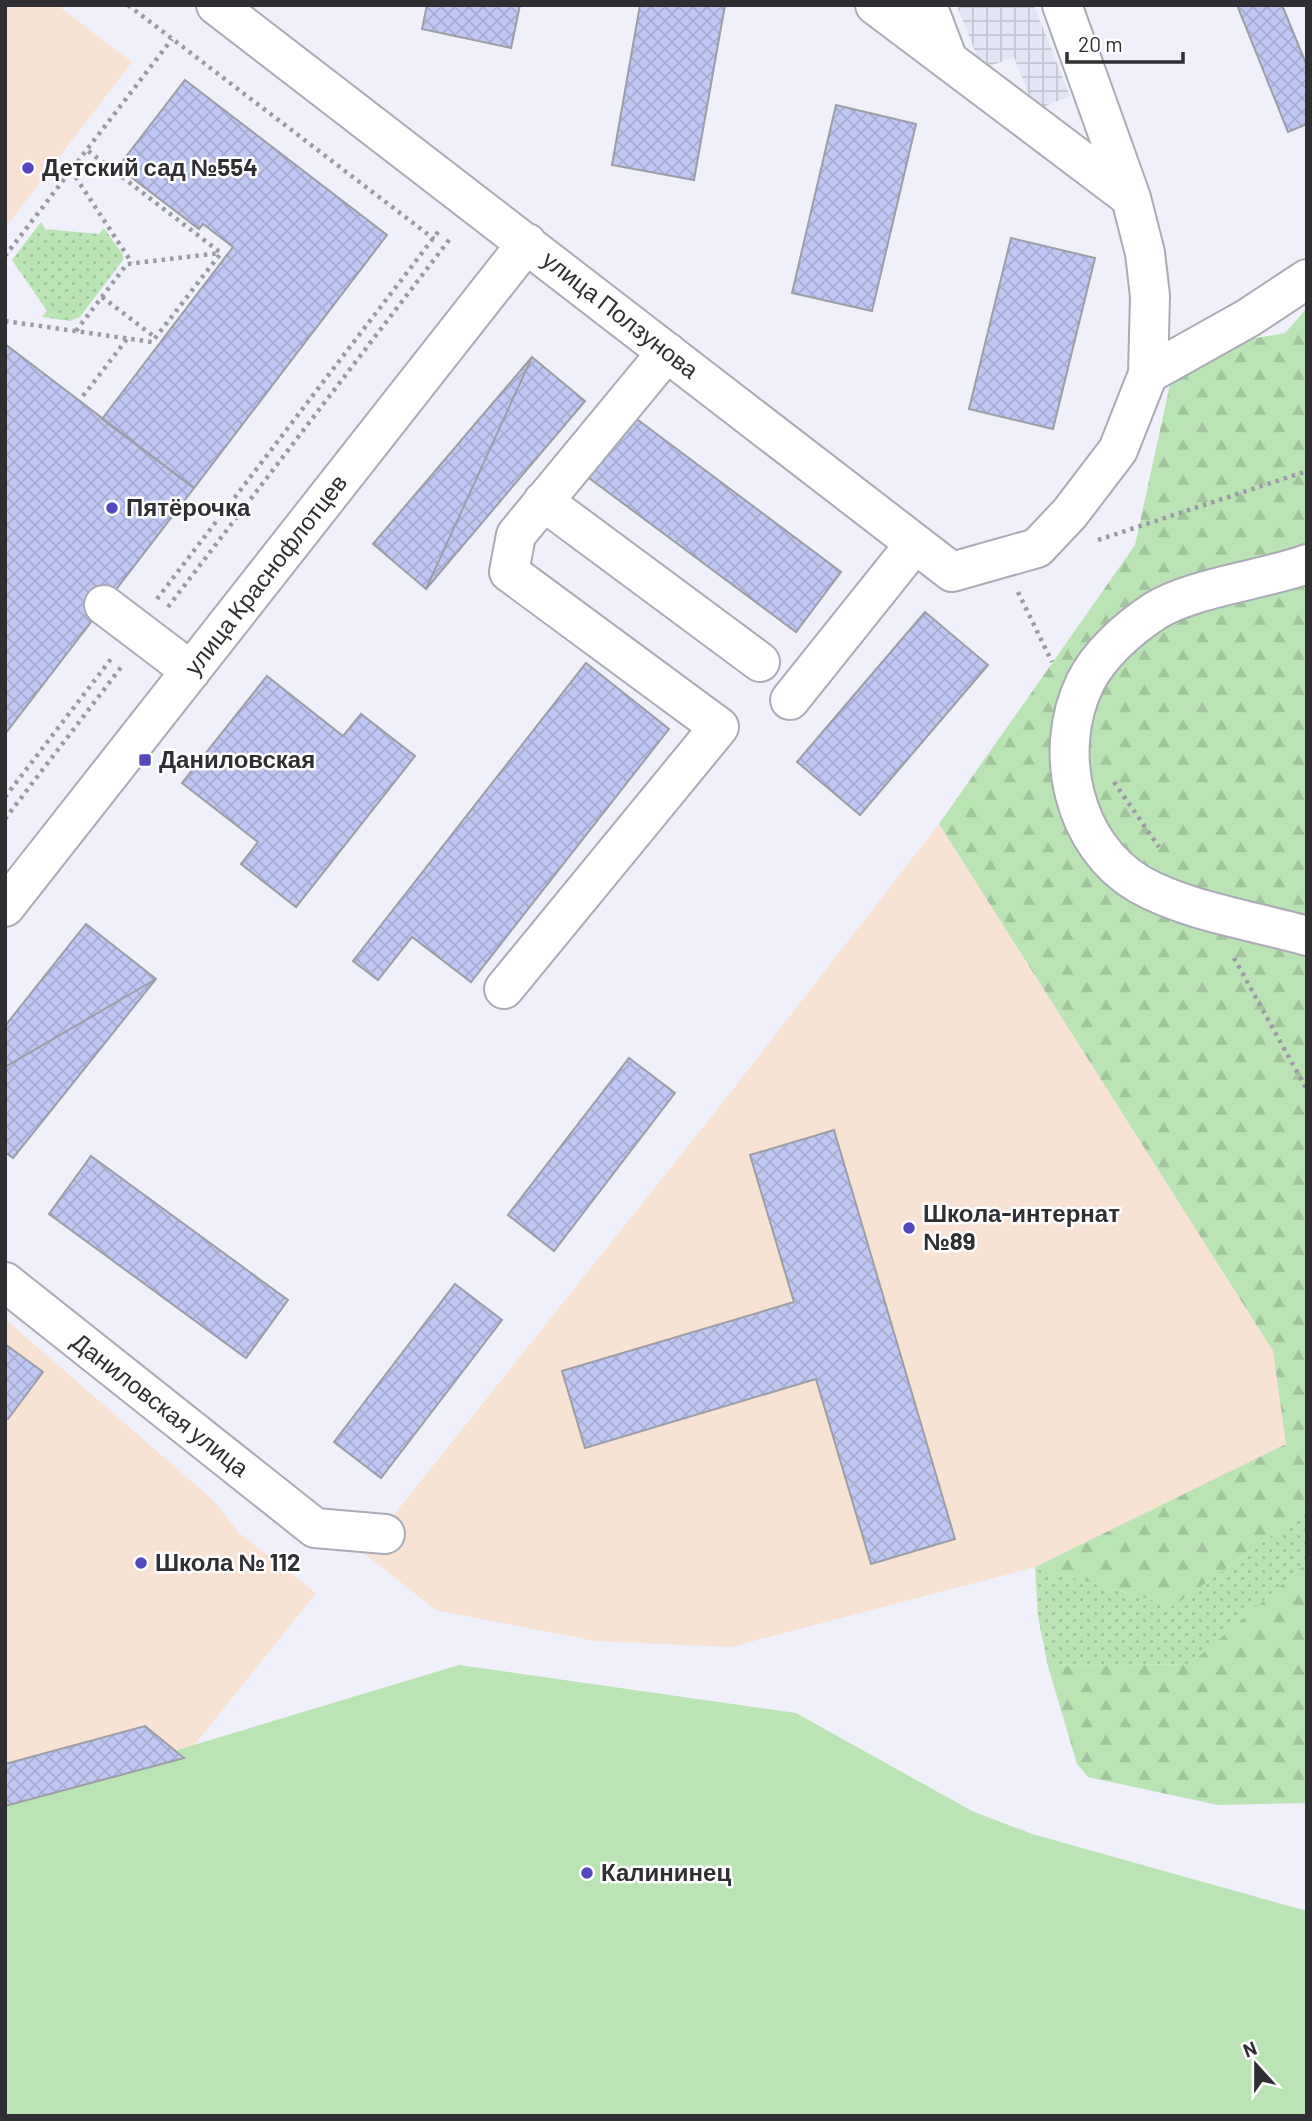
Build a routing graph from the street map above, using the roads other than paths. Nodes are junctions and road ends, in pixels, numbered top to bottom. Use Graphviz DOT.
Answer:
graph roads {
  1 [pos="216,5"];
  2 [pos="875,5"];
  3 [pos="928,5"];
  4 [pos="1062,5"];
  5 [pos="948,60"];
  6 [pos="1131,198"];
  7 [pos="527,243"];
  8 [pos="1307,279"];
  9 [pos="667,352"];
  10 [pos="1148,374"];
  11 [pos="544,502"];
  12 [pos="914,545"];
  13 [pos="1307,564"];
  14 [pos="104,605"];
  15 [pos="760,662"];
  16 [pos="191,671"];
  17 [pos="790,700"];
  18 [pos="5,907"];
  19 [pos="1307,936"];
  20 [pos="504,989"];
  21 [pos="5,1282"];
  22 [pos="385,1534"];
  1 -- 7 [label="street, улица Ползунова"];
  2 -- 5 [label="street"];
  3 -- 5 [label="street"];
  4 -- 6 [label="street"];
  5 -- 6 [label="street"];
  6 -- 10 [label="street"];
  7 -- 9 [label="street, улица Ползунова"];
  7 -- 16 [label="street, улица Краснофлотцев"];
  8 -- 10 [label="street"];
  9 -- 11 [label="street"];
  9 -- 12 [label="street, улица Ползунова"];
  10 -- 12 [label="street, улица Ползунова"];
  11 -- 15 [label="street"];
  11 -- 20 [label="street"];
  12 -- 17 [label="street"];
  13 -- 19 [label="street"];
  14 -- 16 [label="street"];
  16 -- 18 [label="street, улица Краснофлотцев"];
  21 -- 22 [label="street, Даниловская улица"];
}
